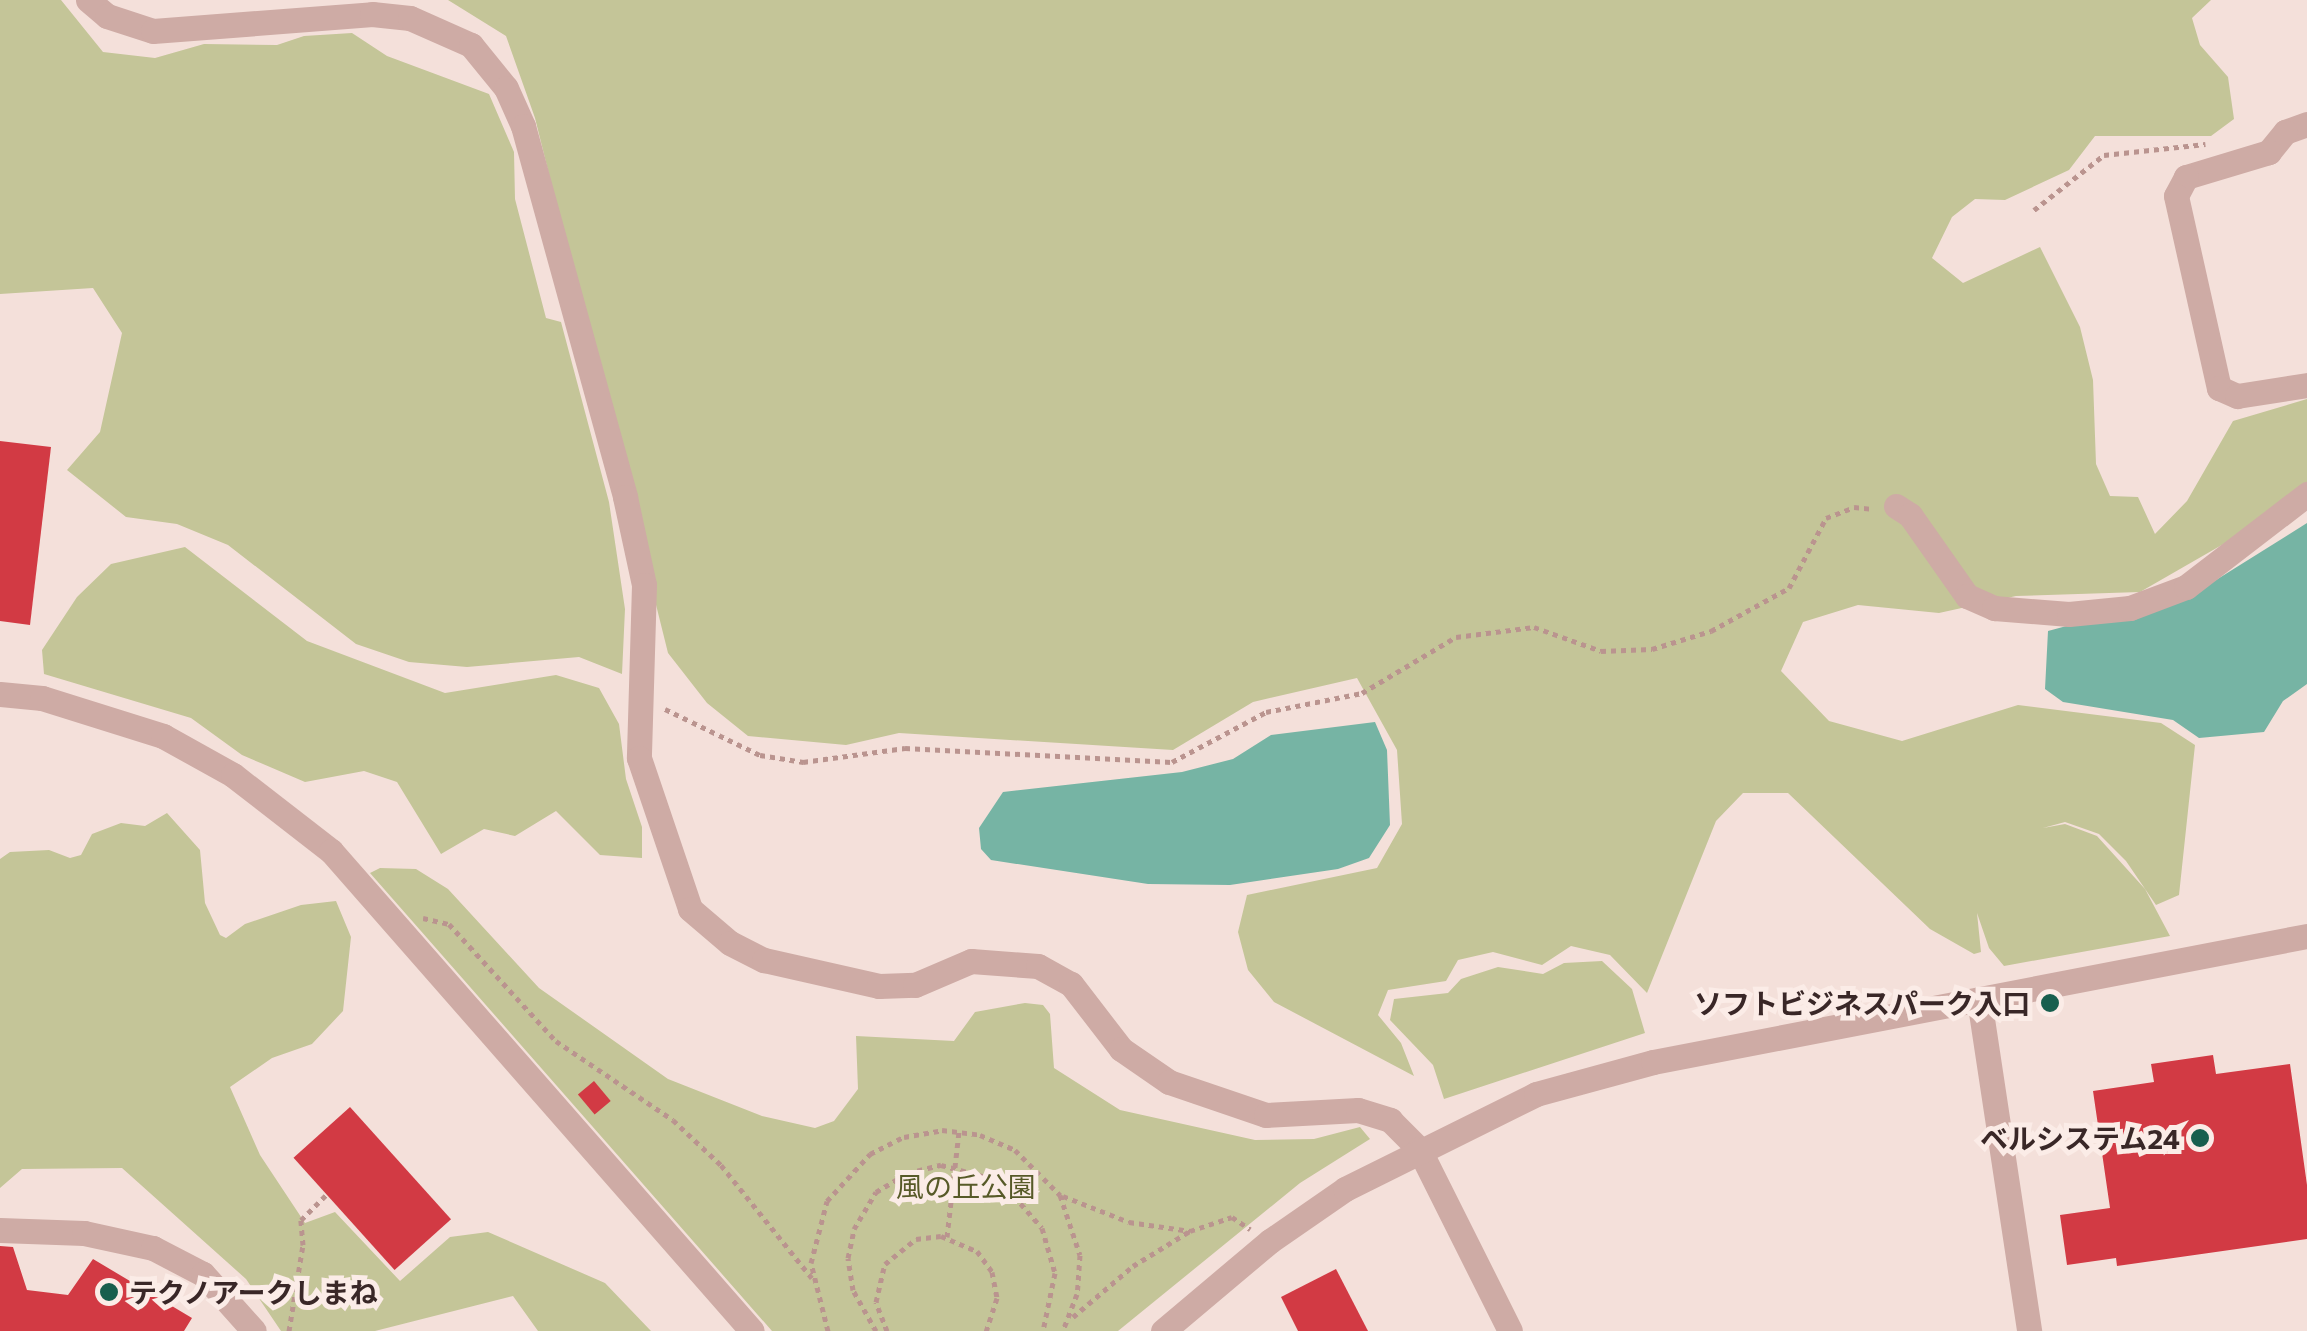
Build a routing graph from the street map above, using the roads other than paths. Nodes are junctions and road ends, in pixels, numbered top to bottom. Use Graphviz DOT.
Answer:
graph roads {
  1 [pos="88,0"];
  2 [pos="2307,124"];
  3 [pos="2307,385"];
  4 [pos="2307,494"];
  5 [pos="1896,506"];
  6 [pos="0,694"];
  7 [pos="2307,936"];
  8 [pos="1979,998"];
  9 [pos="1419,1149"];
  10 [pos="0,1230"];
  11 [pos="254,1331"];
  12 [pos="752,1331"];
  13 [pos="1164,1331"];
  14 [pos="1510,1331"];
  15 [pos="2029,1331"];
  1 -- 9 [label="street"];
  2 -- 3 [label="street"];
  4 -- 5 [label="street"];
  6 -- 12 [label="street"];
  7 -- 8 [label="street"];
  8 -- 9 [label="street"];
  8 -- 15 [label="street"];
  9 -- 13 [label="street"];
  9 -- 14 [label="street"];
  10 -- 11 [label="street"];
}
